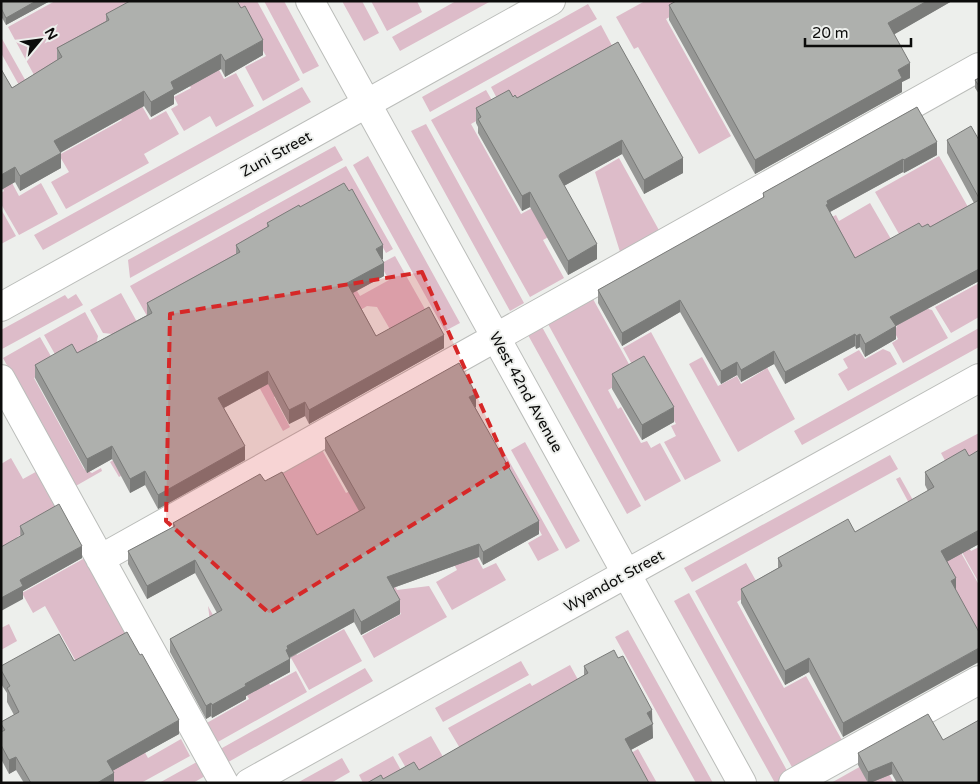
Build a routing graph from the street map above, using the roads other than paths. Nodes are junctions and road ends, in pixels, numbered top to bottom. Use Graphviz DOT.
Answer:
graph roads {
  1 [pos="310,1"];
  2 [pos="551,1"];
  3 [pos="979,67"];
  4 [pos="366,104"];
  5 [pos="1,307"];
  6 [pos="496,337"];
  7 [pos="979,378"];
  8 [pos="1,379"];
  9 [pos="100,558"];
  10 [pos="626,574"];
  11 [pos="979,680"];
  12 [pos="224,783"];
  13 [pos="249,783"];
  14 [pos="742,783"];
  15 [pos="793,783"];
  1 -- 4 [label="street, West 42nd Avenue"];
  2 -- 4 [label="street, Zuni Street"];
  3 -- 6 [label="street"];
  4 -- 5 [label="street, Zuni Street"];
  4 -- 6 [label="street, West 42nd Avenue"];
  6 -- 9 [label="street"];
  6 -- 10 [label="street, West 42nd Avenue"];
  7 -- 10 [label="street, Wyandot Street"];
  8 -- 9 [label="street"];
  9 -- 12 [label="street"];
  10 -- 13 [label="street, Wyandot Street"];
  10 -- 14 [label="street, West 42nd Avenue"];
  11 -- 15 [label="street"];
}
